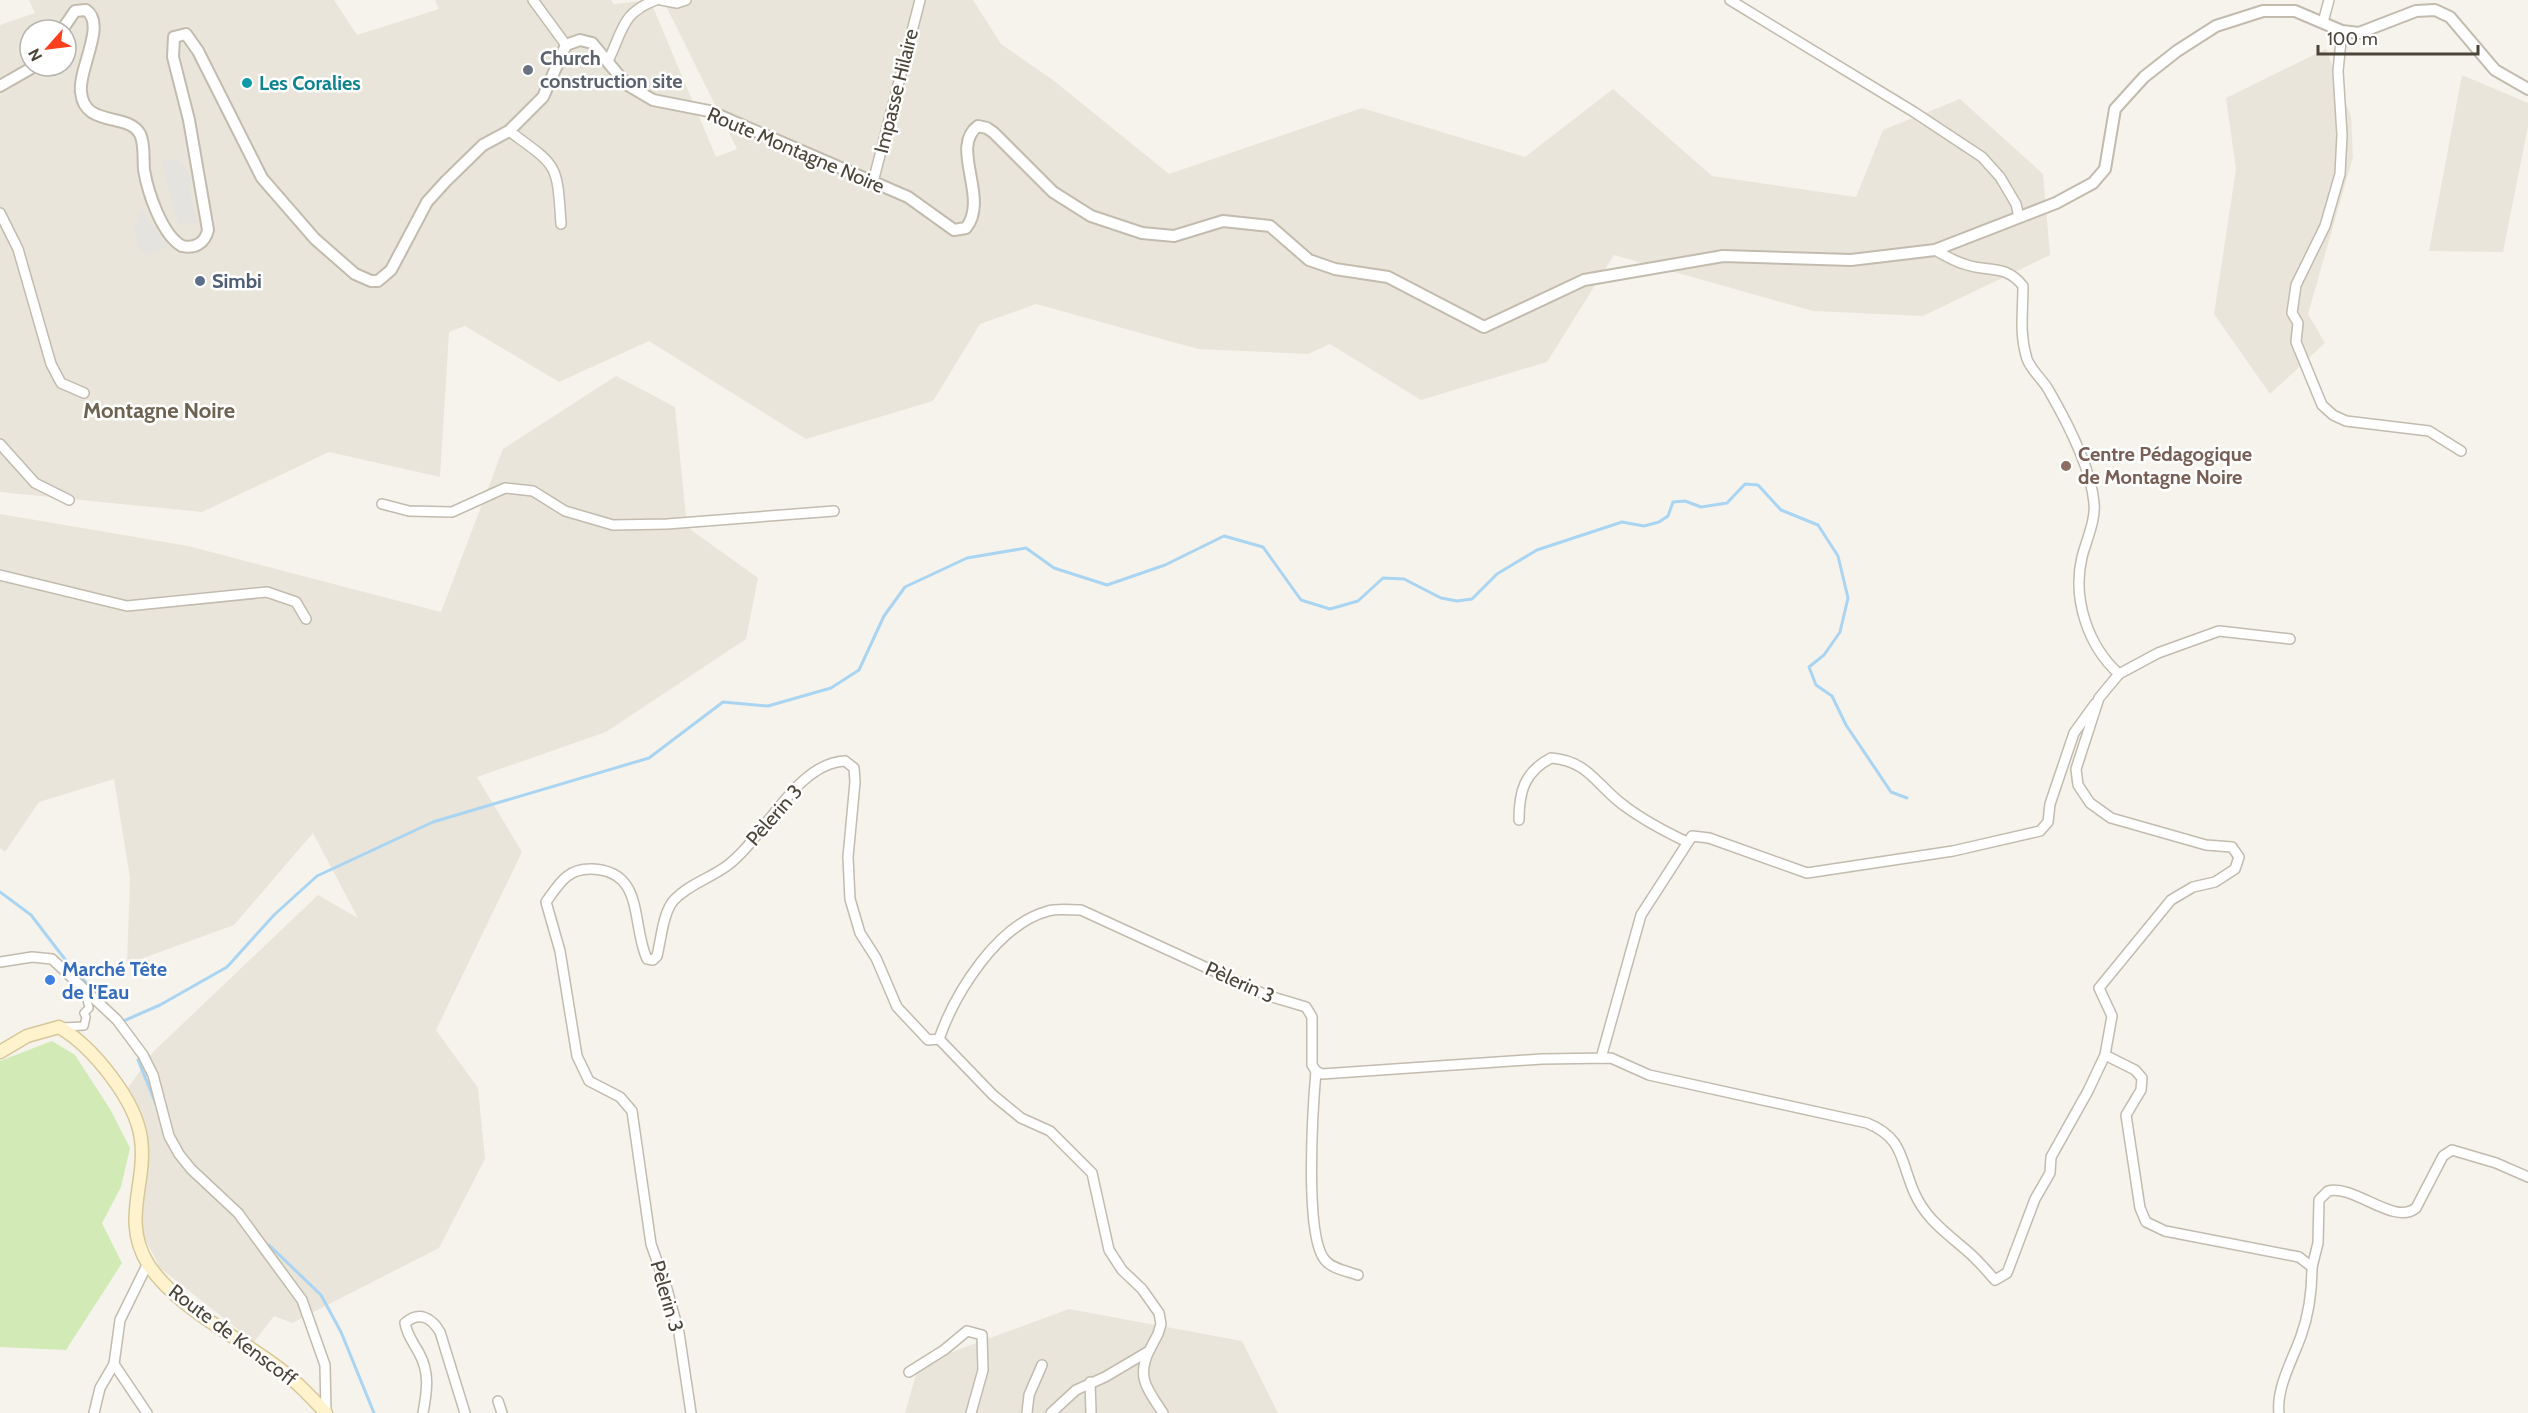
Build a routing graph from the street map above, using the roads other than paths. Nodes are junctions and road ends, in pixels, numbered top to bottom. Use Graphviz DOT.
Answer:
graph roads {
  1 [pos="533,0"];
  2 [pos="656,0"];
  3 [pos="661,0"];
  4 [pos="920,0"];
  5 [pos="1730,0"];
  6 [pos="2329,0"];
  7 [pos="680,1"];
  8 [pos="70,18"];
  9 [pos="2324,22"];
  10 [pos="2342,31"];
  11 [pos="566,45"];
  12 [pos="608,61"];
  13 [pos="18,76"];
  14 [pos="0,86"];
  15 [pos="2528,90"];
  16 [pos="509,131"];
  17 [pos="873,182"];
  18 [pos="0,213"];
  19 [pos="2019,217"];
  20 [pos="561,224"];
  21 [pos="1935,250"];
  22 [pos="84,393"];
  23 [pos="0,444"];
  24 [pos="2461,452"];
  25 [pos="69,500"];
  26 [pos="382,504"];
  27 [pos="834,511"];
  28 [pos="0,575"];
  29 [pos="306,619"];
  30 [pos="2290,639"];
  31 [pos="2119,674"];
  32 [pos="2099,698"];
  33 [pos="1519,820"];
  34 [pos="1687,842"];
  35 [pos="0,962"];
  36 [pos="85,987"];
  37 [pos="59,1027"];
  38 [pos="939,1040"];
  39 [pos="0,1052"];
  40 [pos="2105,1055"];
  41 [pos="1601,1058"];
  42 [pos="1316,1071"];
  43 [pos="2528,1177"];
  44 [pos="148,1263"];
  45 [pos="2312,1267"];
  46 [pos="1358,1275"];
  47 [pos="1149,1351"];
  48 [pos="114,1364"];
  49 [pos="1042,1365"];
  50 [pos="909,1371"];
  51 [pos="1090,1382"];
  52 [pos="498,1401"];
  53 [pos="94,1413"];
  54 [pos="147,1413"];
  55 [pos="326,1413"];
  56 [pos="423,1413"];
  57 [pos="465,1413"];
  58 [pos="502,1413"];
  59 [pos="691,1413"];
  60 [pos="971,1413"];
  61 [pos="1027,1413"];
  62 [pos="1051,1413"];
  63 [pos="1091,1413"];
  64 [pos="1163,1413"];
  65 [pos="2279,1413"];
  1 -- 11 [label="street"];
  2 -- 12 [label="street"];
  3 -- 7 [label="street"];
  4 -- 17 [label="street, Impasse Hilaire"];
  5 -- 19 [label="street"];
  6 -- 9 [label="street"];
  8 -- 16 [label="street"];
  9 -- 10 [label="street, Route Montagne Noire"];
  9 -- 19 [label="street, Route Montagne Noire"];
  10 -- 15 [label="street"];
  10 -- 24 [label="street"];
  11 -- 12 [label="street, Route Montagne Noire"];
  11 -- 16 [label="street"];
  12 -- 17 [label="street, Route Montagne Noire"];
  13 -- 14 [label="street"];
  16 -- 20 [label="street"];
  17 -- 21 [label="street, Route Montagne Noire"];
  18 -- 22 [label="street"];
  19 -- 21 [label="street, Route Montagne Noire"];
  21 -- 31 [label="street"];
  23 -- 25 [label="street"];
  26 -- 27 [label="street"];
  28 -- 29 [label="street"];
  30 -- 31 [label="street"];
  31 -- 32 [label="street"];
  32 -- 34 [label="street"];
  32 -- 40 [label="street"];
  33 -- 34 [label="street"];
  34 -- 41 [label="street"];
  35 -- 36 [label="street"];
  36 -- 37 [label="street"];
  36 -- 55 [label="street"];
  37 -- 39 [label="main road"];
  37 -- 44 [label="main road, Route de Kenscoff"];
  38 -- 42 [label="street, Pèlerin 3"];
  38 -- 47 [label="street"];
  38 -- 59 [label="street, Pèlerin 3"];
  40 -- 41 [label="street"];
  40 -- 45 [label="street"];
  41 -- 42 [label="street"];
  42 -- 46 [label="street, Pèlerin 3"];
  43 -- 45 [label="street"];
  44 -- 48 [label="street"];
  44 -- 55 [label="main road, Route de Kenscoff"];
  45 -- 65 [label="street"];
  47 -- 51 [label="street"];
  47 -- 64 [label="street"];
  48 -- 53 [label="street"];
  48 -- 54 [label="street"];
  49 -- 61 [label="street"];
  50 -- 60 [label="street"];
  51 -- 62 [label="street"];
  51 -- 63 [label="street"];
  52 -- 58 [label="street"];
  56 -- 57 [label="street"];
}
